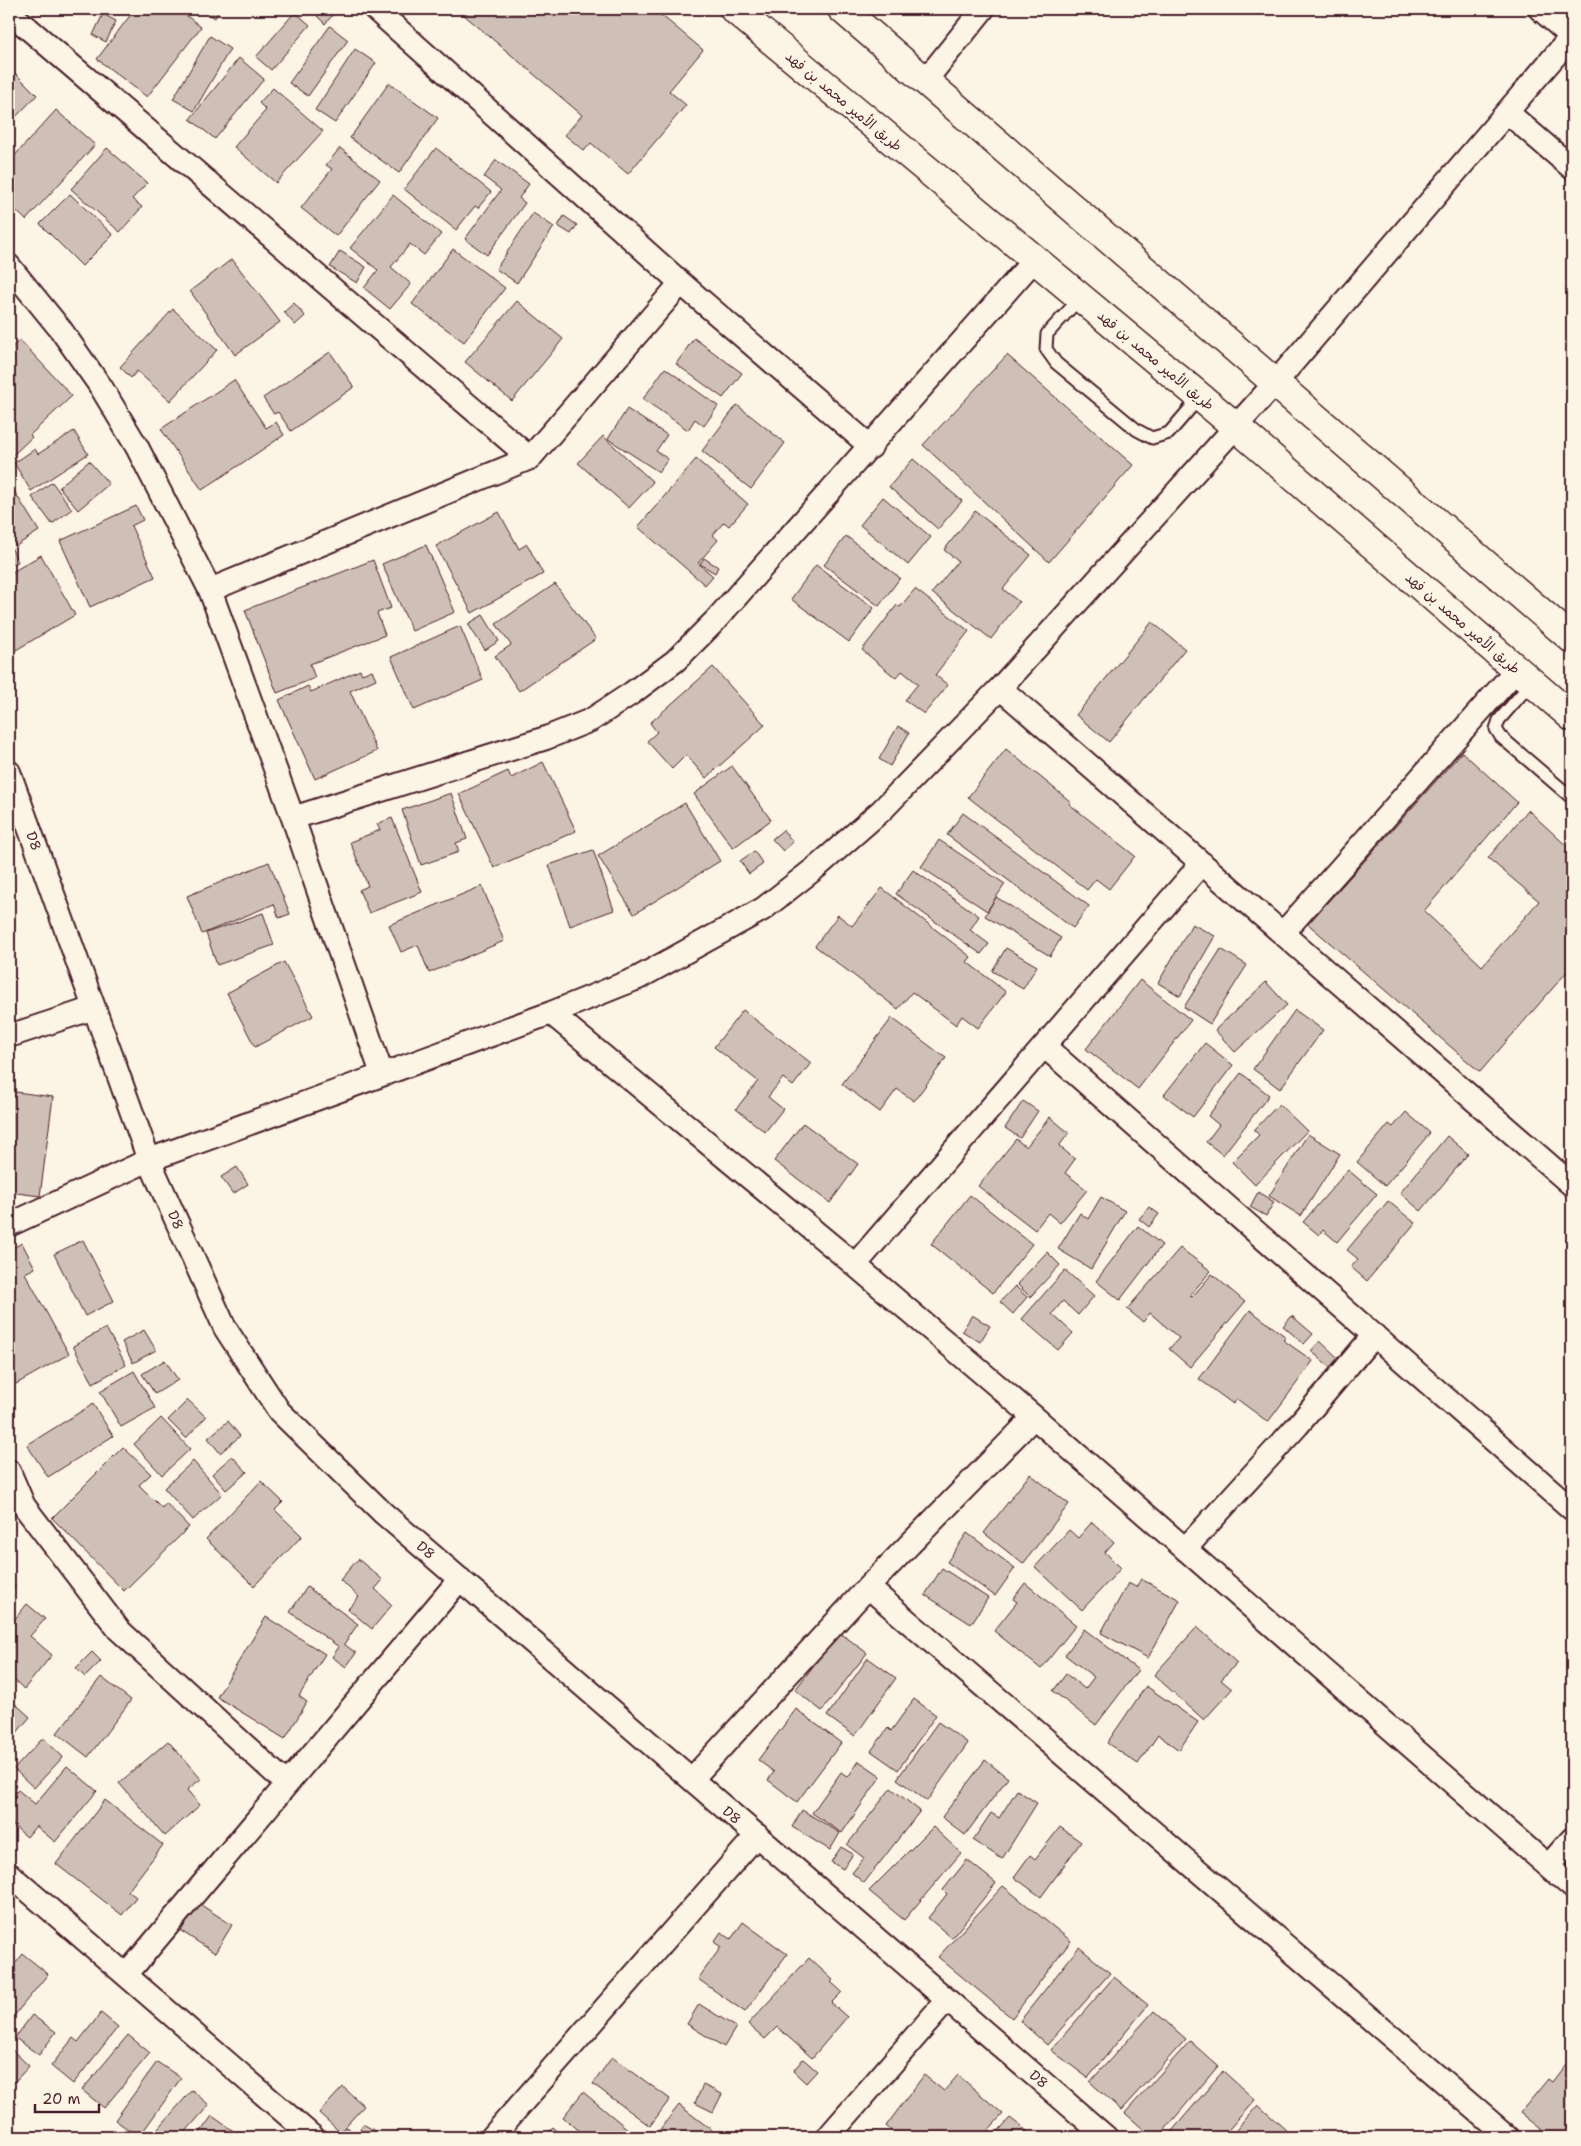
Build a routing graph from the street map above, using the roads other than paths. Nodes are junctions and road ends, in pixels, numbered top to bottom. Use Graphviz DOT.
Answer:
graph roads {
  1 [pos="375,9"];
  2 [pos="734,9"];
  3 [pos="842,9"];
  4 [pos="984,9"];
  5 [pos="1540,9"];
  6 [pos="9,12"];
  7 [pos="1572,37"];
  8 [pos="925,81"];
  9 [pos="1507,112"];
  10 [pos="1572,168"];
  11 [pos="1034,260"];
  12 [pos="9,266"];
  13 [pos="681,283"];
  14 [pos="1081,297"];
  15 [pos="1276,382"];
  16 [pos="1200,397"];
  17 [pos="1235,426"];
  18 [pos="871,447"];
  19 [pos="530,458"];
  20 [pos="210,590"];
  21 [pos="1572,639"];
  22 [pos="1524,676"];
  23 [pos="1000,688"];
  24 [pos="1572,717"];
  25 [pos="9,772"];
  26 [pos="1572,796"];
  27 [pos="293,818"];
  28 [pos="1202,863"];
  29 [pos="1283,933"];
  30 [pos="94,1008"];
  31 [pos="551,1014"];
  32 [pos="9,1036"];
  33 [pos="1044,1046"];
  34 [pos="382,1074"];
  35 [pos="149,1160"];
  36 [pos="1572,1185"];
  37 [pos="9,1224"];
  38 [pos="855,1264"];
  39 [pos="1374,1335"];
  40 [pos="1034,1417"];
  41 [pos="9,1471"];
  42 [pos="1572,1509"];
  43 [pos="1185,1549"];
  44 [pos="460,1579"];
  45 [pos="868,1588"];
  46 [pos="692,1779"];
  47 [pos="287,1784"];
  48 [pos="757,1836"];
  49 [pos="1572,1839"];
  50 [pos="1548,1866"];
  51 [pos="9,1874"];
  52 [pos="1572,1887"];
  53 [pos="126,1975"];
  54 [pos="947,2000"];
  55 [pos="313,2137"];
  56 [pos="492,2137"];
  57 [pos="828,2137"];
  58 [pos="1106,2137"];
  59 [pos="1508,2137"];
  1 -- 13 [label="street"];
  2 -- 11 [label="street, طريق الأمير محمد بن فهد"];
  3 -- 8 [label="street"];
  4 -- 8 [label="street"];
  5 -- 7 [label="street"];
  6 -- 19 [label="street"];
  7 -- 9 [label="street"];
  8 -- 15 [label="street"];
  9 -- 10 [label="street"];
  9 -- 15 [label="street"];
  11 -- 14 [label="street, طريق الأمير محمد بن فهد"];
  11 -- 18 [label="street"];
  12 -- 20 [label="street"];
  13 -- 18 [label="street"];
  13 -- 19 [label="street"];
  14 -- 16 [label="street, طريق الأمير محمد بن فهد"];
  14 -- 16 [label="lane"];
  15 -- 17 [label="street"];
  15 -- 21 [label="street"];
  16 -- 17 [label="street, طريق الأمير محمد بن فهد"];
  17 -- 22 [label="street, طريق الأمير محمد بن فهد"];
  17 -- 23 [label="street"];
  18 -- 27 [label="street"];
  19 -- 20 [label="street"];
  20 -- 27 [label="street"];
  22 -- 24 [label="street, طريق الأمير محمد بن فهد"];
  22 -- 26 [label="lane"];
  22 -- 29 [label="street"];
  23 -- 28 [label="street"];
  23 -- 31 [label="street"];
  25 -- 30 [label="street, D8"];
  27 -- 34 [label="street"];
  28 -- 29 [label="street"];
  28 -- 33 [label="street"];
  29 -- 36 [label="street"];
  30 -- 32 [label="street"];
  30 -- 35 [label="street, D8"];
  31 -- 34 [label="street"];
  31 -- 38 [label="street"];
  33 -- 38 [label="street"];
  33 -- 39 [label="street"];
  34 -- 35 [label="street"];
  35 -- 37 [label="street"];
  35 -- 44 [label="street, D8"];
  38 -- 40 [label="street"];
  39 -- 42 [label="street"];
  39 -- 43 [label="street"];
  40 -- 43 [label="street"];
  40 -- 45 [label="street"];
  41 -- 47 [label="street"];
  43 -- 50 [label="street"];
  44 -- 46 [label="street, D8"];
  44 -- 47 [label="street"];
  45 -- 46 [label="street"];
  45 -- 59 [label="street"];
  46 -- 48 [label="street, D8"];
  47 -- 53 [label="street"];
  48 -- 54 [label="street, D8"];
  48 -- 56 [label="street"];
  49 -- 50 [label="street"];
  50 -- 52 [label="street"];
  51 -- 53 [label="street"];
  53 -- 55 [label="street"];
  54 -- 57 [label="street"];
  54 -- 58 [label="street, D8"];
}
